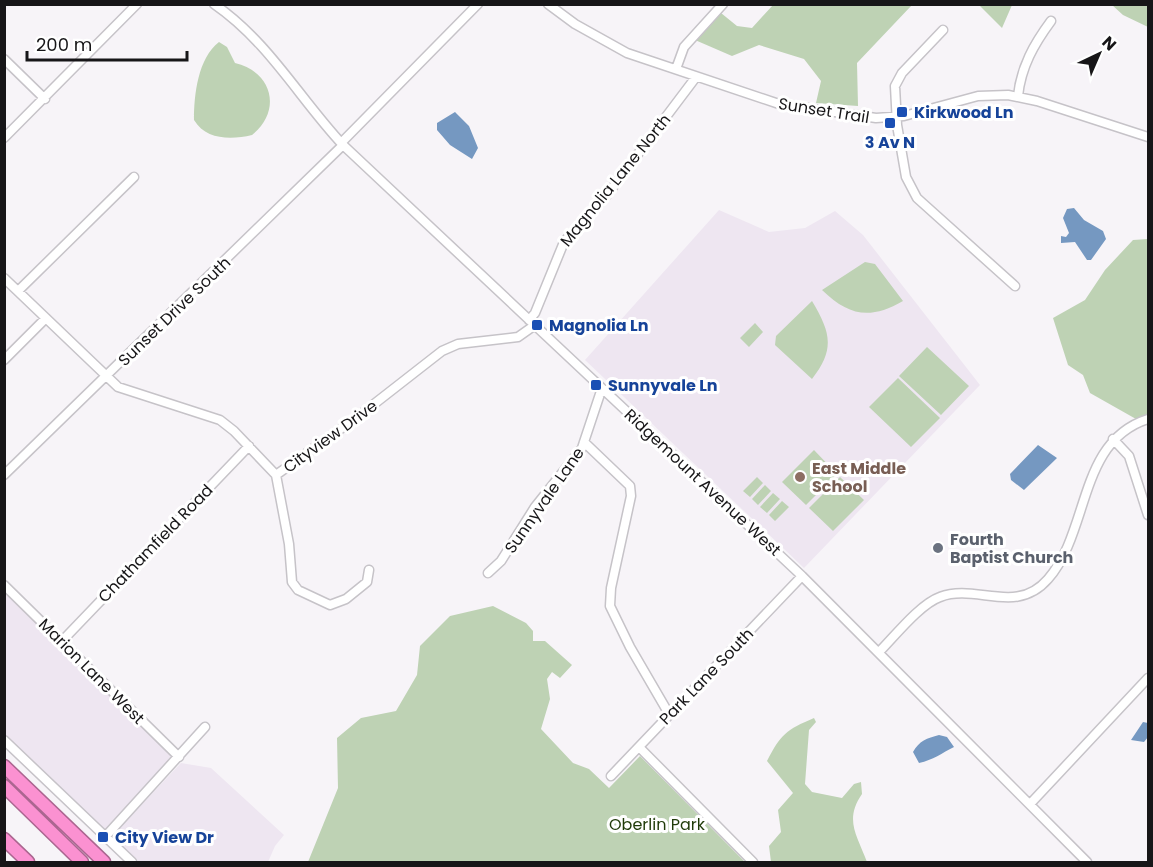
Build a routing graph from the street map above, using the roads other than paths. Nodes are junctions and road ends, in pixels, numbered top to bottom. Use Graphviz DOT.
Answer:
graph roads {
  1 [pos="137,4"];
  2 [pos="214,4"];
  3 [pos="478,4"];
  4 [pos="548,4"];
  5 [pos="723,4"];
  6 [pos="1051,21"];
  7 [pos="943,30"];
  8 [pos="4,59"];
  9 [pos="675,69"];
  10 [pos="696,77"];
  11 [pos="1018,96"];
  12 [pos="45,99"];
  13 [pos="896,116"];
  14 [pos="1149,137"];
  15 [pos="4,138"];
  16 [pos="342,144"];
  17 [pos="134,177"];
  18 [pos="4,278"];
  19 [pos="1016,286"];
  20 [pos="18,291"];
  21 [pos="46,318"];
  22 [pos="532,322"];
  23 [pos="4,360"];
  24 [pos="107,376"];
  25 [pos="605,390"];
  26 [pos="1149,419"];
  27 [pos="1113,439"];
  28 [pos="584,442"];
  29 [pos="249,446"];
  30 [pos="4,475"];
  31 [pos="276,475"];
  32 [pos="1149,515"];
  33 [pos="369,570"];
  34 [pos="488,573"];
  35 [pos="802,576"];
  36 [pos="4,585"];
  37 [pos="62,641"];
  38 [pos="879,652"];
  39 [pos="1149,678"];
  40 [pos="669,714"];
  41 [pos="205,727"];
  42 [pos="4,740"];
  43 [pos="639,747"];
  44 [pos="179,757"];
  45 [pos="4,765"];
  46 [pos="611,776"];
  47 [pos="4,787"];
  48 [pos="1030,804"];
  49 [pos="51,812"];
  50 [pos="105,837"];
  51 [pos="4,839"];
  52 [pos="28,862"];
  53 [pos="82,862"];
  54 [pos="104,862"];
  55 [pos="110,862"];
  56 [pos="132,862"];
  57 [pos="753,862"];
  58 [pos="1087,862"];
  1 -- 12 [label="street"];
  2 -- 16 [label="street, Ridgemount Avenue West"];
  3 -- 16 [label="street, Sunset Drive South"];
  4 -- 9 [label="street, Sunset Trail"];
  5 -- 9 [label="street"];
  6 -- 11 [label="street"];
  7 -- 13 [label="street"];
  8 -- 12 [label="street"];
  9 -- 10 [label="street, Sunset Trail"];
  10 -- 13 [label="street, Sunset Trail"];
  10 -- 22 [label="street, Magnolia Lane North"];
  11 -- 13 [label="street, Sunset Trail"];
  11 -- 14 [label="street, Sunset Trail"];
  12 -- 15 [label="street"];
  13 -- 19 [label="street"];
  16 -- 22 [label="street, Ridgemount Avenue West"];
  16 -- 24 [label="street, Sunset Drive South"];
  17 -- 20 [label="street"];
  18 -- 20 [label="street"];
  20 -- 21 [label="street"];
  21 -- 23 [label="street"];
  21 -- 24 [label="street"];
  22 -- 25 [label="street, Ridgemount Avenue West"];
  22 -- 31 [label="street, Cityview Drive"];
  24 -- 29 [label="street"];
  24 -- 30 [label="street, Sunset Drive South"];
  25 -- 28 [label="street, Sunnyvale Lane"];
  25 -- 35 [label="street, Ridgemount Avenue West"];
  26 -- 27 [label="street"];
  27 -- 32 [label="street"];
  27 -- 38 [label="street"];
  28 -- 34 [label="street, Sunnyvale Lane"];
  28 -- 40 [label="street"];
  29 -- 31 [label="street"];
  29 -- 37 [label="street, Chathamfield Road"];
  31 -- 33 [label="street, Cityview Drive"];
  35 -- 38 [label="street, Ridgemount Avenue West"];
  35 -- 40 [label="street, Park Lane South"];
  36 -- 37 [label="street, Marion Lane West"];
  37 -- 44 [label="street, Marion Lane West"];
  38 -- 48 [label="street, Ridgemount Avenue West"];
  39 -- 48 [label="street"];
  40 -- 43 [label="street, Park Lane South"];
  41 -- 44 [label="street"];
  42 -- 50 [label="street"];
  43 -- 46 [label="street, Park Lane South"];
  43 -- 57 [label="street"];
  44 -- 50 [label="street"];
  45 -- 49 [label="highway"];
  47 -- 53 [label="highway"];
  48 -- 58 [label="street, Ridgemount Avenue West"];
  49 -- 54 [label="highway"];
  49 -- 55 [label="highway"];
  50 -- 56 [label="street"];
  51 -- 52 [label="highway"];
}
